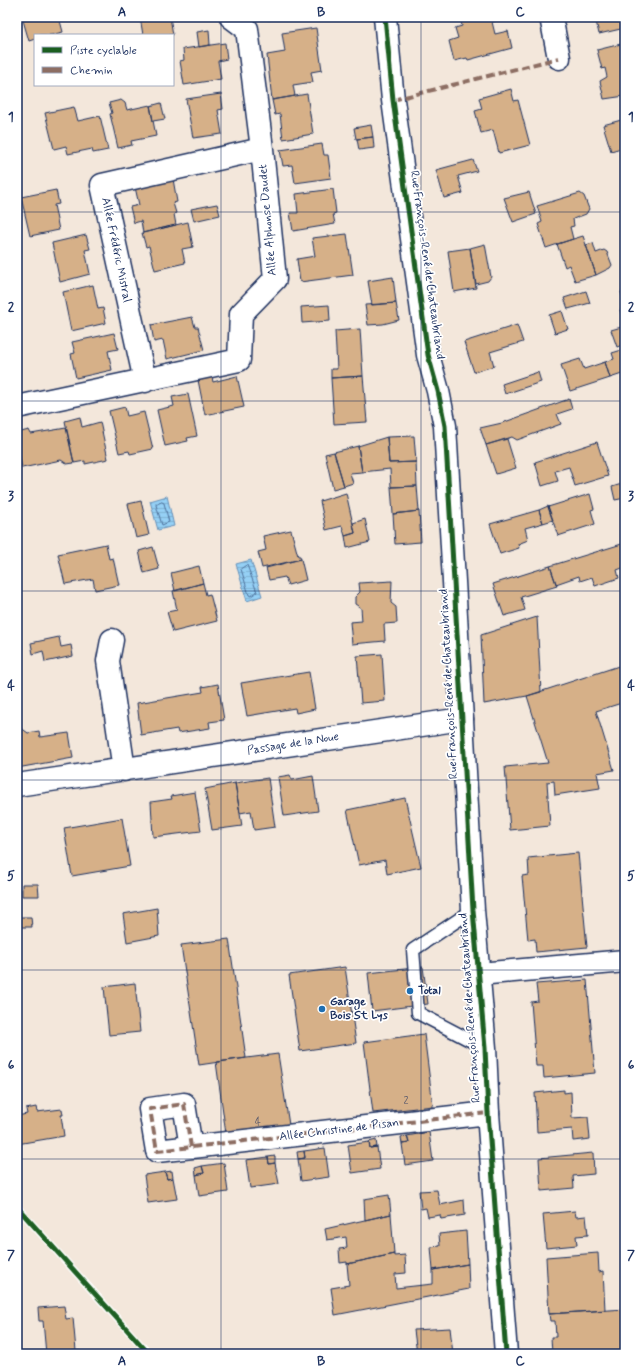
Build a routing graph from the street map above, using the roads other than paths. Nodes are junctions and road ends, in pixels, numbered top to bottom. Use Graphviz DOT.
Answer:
graph roads {
  1 [pos="230,17"];
  2 [pos="385,17"];
  3 [pos="551,17"];
  4 [pos="559,58"];
  5 [pos="262,149"];
  6 [pos="145,381"];
  7 [pos="17,407"];
  8 [pos="112,640"];
  9 [pos="462,719"];
  10 [pos="124,770"];
  11 [pos="17,785"];
  12 [pos="473,910"];
  13 [pos="625,961"];
  14 [pos="479,974"];
  15 [pos="485,1048"];
  16 [pos="488,1113"];
  17 [pos="190,1147"];
  18 [pos="506,1354"];
  1 -- 5 [label="street, Allée Alphonse Daudet"];
  2 -- 9 [label="street, Rue François-René de Chateaubriand"];
  3 -- 4 [label="street"];
  5 -- 6 [label="street, Allée Alphonse Daudet"];
  5 -- 6 [label="street, Allée Frédéric Mistral"];
  6 -- 7 [label="street, Allée Alphonse Daudet"];
  8 -- 10 [label="street"];
  9 -- 10 [label="street, Passage de la Noue"];
  9 -- 12 [label="street, Rue François-René de Chateaubriand"];
  10 -- 11 [label="street, Passage de la Noue"];
  12 -- 14 [label="street, Rue François-René de Chateaubriand"];
  12 -- 15 [label="lane"];
  13 -- 14 [label="street"];
  14 -- 15 [label="street, Rue François-René de Chateaubriand"];
  15 -- 16 [label="street, Rue François-René de Chateaubriand"];
  16 -- 17 [label="street, Allée Christine de Pisan"];
  16 -- 18 [label="street, Rue François-René de Chateaubriand"];
}
